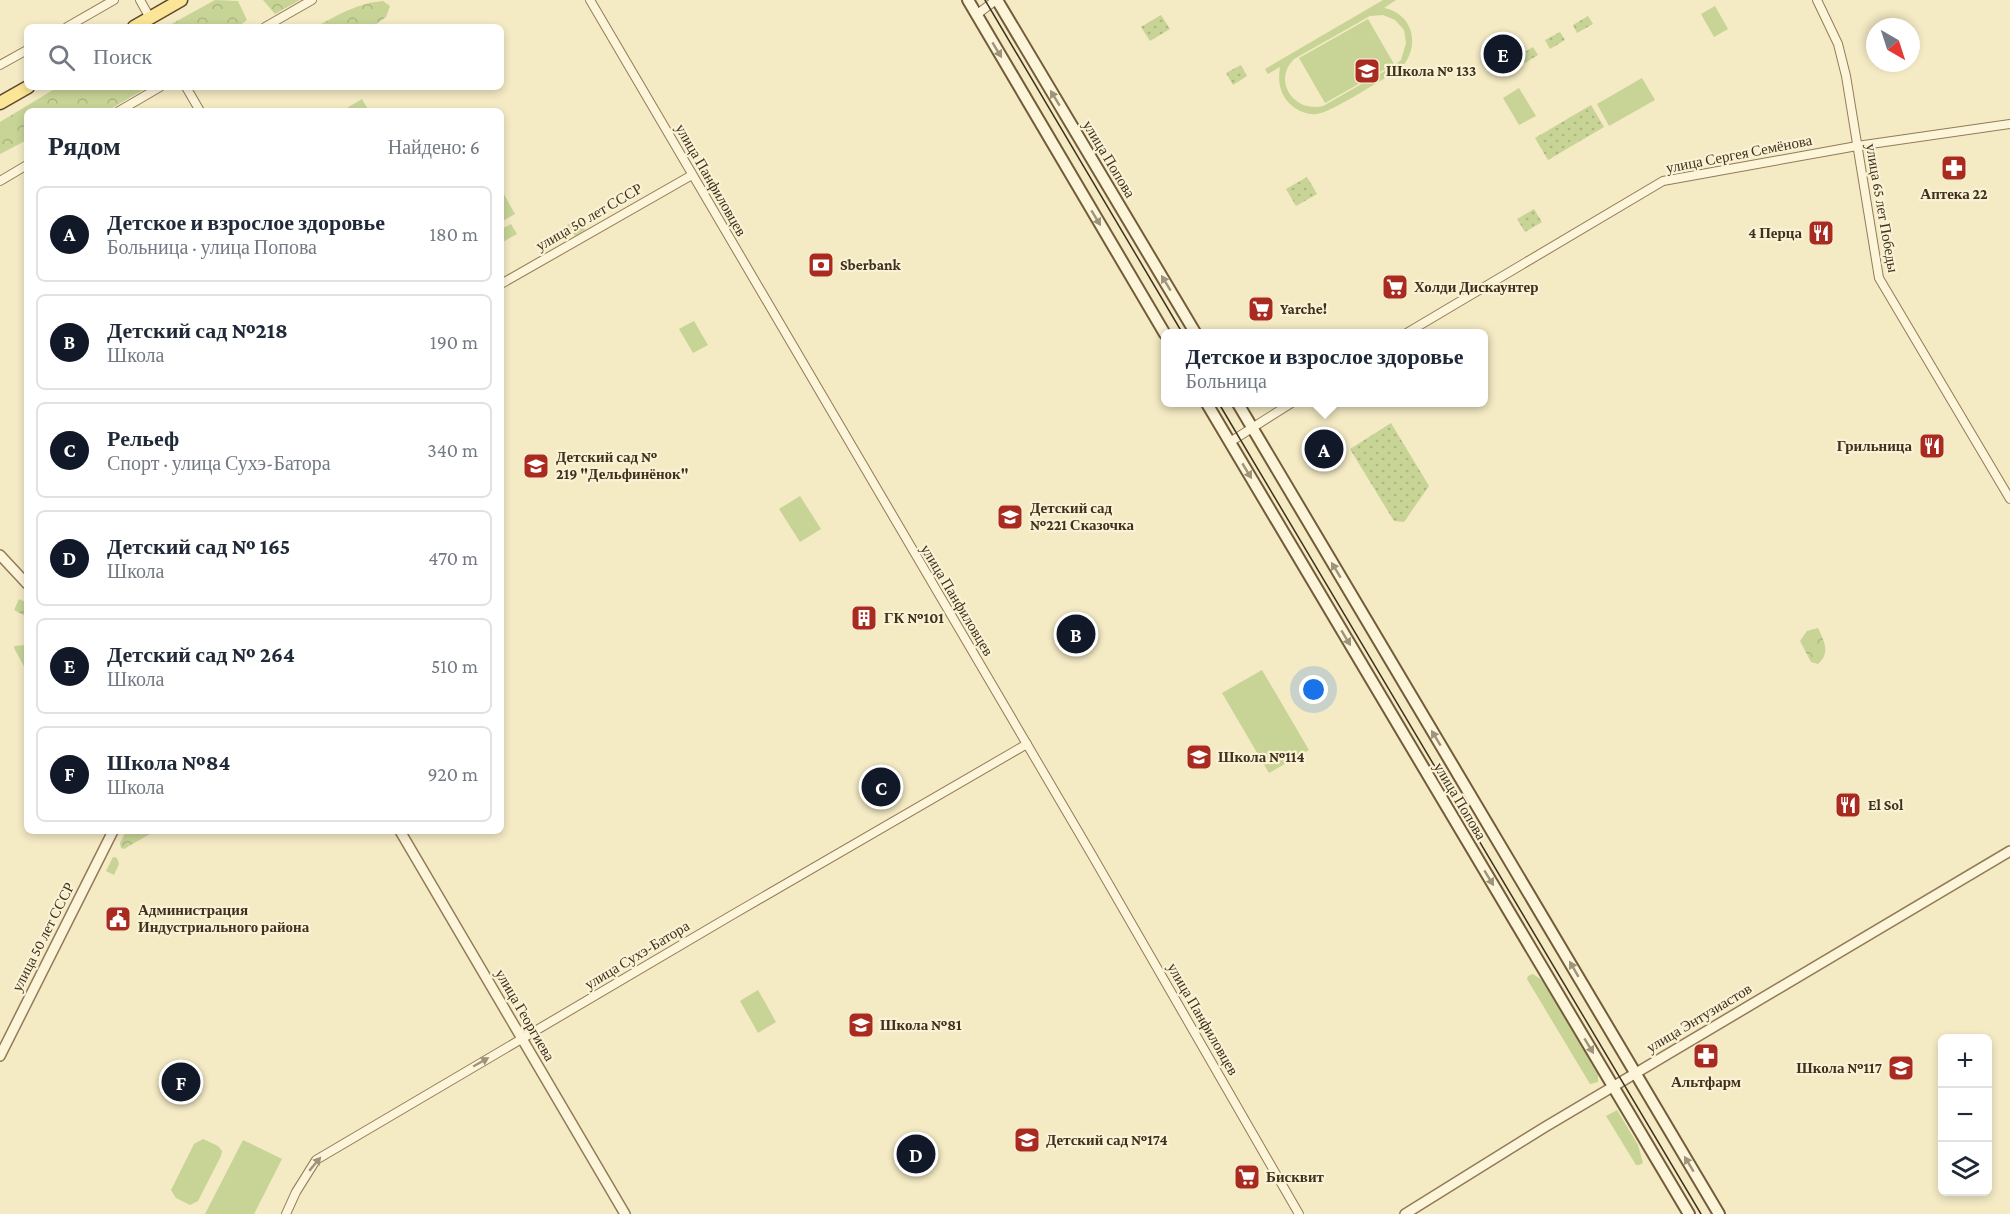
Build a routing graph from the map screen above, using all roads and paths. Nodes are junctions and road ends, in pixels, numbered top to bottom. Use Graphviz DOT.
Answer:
graph roads {
  1 [pos="114,0"];
  2 [pos="140,0"];
  3 [pos="181,0"];
  4 [pos="312,0"];
  5 [pos="590,0"];
  6 [pos="968,0"];
  7 [pos="997,0"];
  8 [pos="1817,0"];
  9 [pos="976,15"];
  10 [pos="150,18"];
  11 [pos="72,24"];
  12 [pos="139,24"];
  13 [pos="270,24"];
  14 [pos="24,52"];
  15 [pos="0,66"];
  16 [pos="24,89"];
  17 [pos="155,90"];
  18 [pos="188,90"];
  19 [pos="0,103"];
  20 [pos="124,108"];
  21 [pos="198,108"];
  22 [pos="2010,124"];
  23 [pos="1857,146"];
  24 [pos="24,167"];
  25 [pos="692,175"];
  26 [pos="0,181"];
  27 [pos="504,282"];
  28 [pos="1162,329"];
  29 [pos="1194,329"];
  30 [pos="1412,329"];
  31 [pos="1209,407"];
  32 [pos="1240,407"];
  33 [pos="1285,407"];
  34 [pos="1252,429"];
  35 [pos="1230,442"];
  36 [pos="2010,499"];
  37 [pos="0,555"];
  38 [pos="24,581"];
  39 [pos="1027,744"];
  40 [pos="111,834"];
  41 [pos="402,834"];
  42 [pos="2010,851"];
  43 [pos="521,1039"];
  44 [pos="0,1056"];
  45 [pos="1636,1074"];
  46 [pos="1614,1088"];
  47 [pos="286,1214"];
  48 [pos="625,1214"];
  49 [pos="1299,1214"];
  50 [pos="1405,1214"];
  51 [pos="1689,1214"];
  52 [pos="1719,1214"];
  1 -- 11 [label="street"];
  2 -- 10 [label="street"];
  3 -- 10 [label="main road"];
  4 -- 13 [label="street"];
  5 -- 25 [label="street, улица Панфиловцев"];
  6 -- 9 [label="main road"];
  7 -- 9 [label="street"];
  29 -- 7 [label="main road, улица Попова, one-way"];
  8 -- 23 [label="street, улица 65 лет Победы"];
  9 -- 28 [label="main road, one-way"];
  10 -- 12 [label="main road"];
  14 -- 15 [label="street"];
  16 -- 19 [label="main road"];
  17 -- 20 [label="street"];
  18 -- 21 [label="street"];
  22 -- 23 [label="street, улица Сергея Семёнова"];
  23 -- 30 [label="street, улица Сергея Семёнова"];
  23 -- 36 [label="street, улица 65 лет Победы"];
  24 -- 26 [label="street"];
  25 -- 27 [label="street, улица 50 лет СССР"];
  25 -- 39 [label="street, улица Панфиловцев"];
  31 -- 35 [label="main road, улица Попова"];
  32 -- 34 [label="main road, улица Попова"];
  33 -- 34 [label="street"];
  34 -- 35 [label="street"];
  45 -- 34 [label="main road, улица Попова, one-way"];
  35 -- 46 [label="main road, улица Попова, one-way"];
  37 -- 38 [label="street"];
  39 -- 43 [label="street, улица Сухэ-Батора"];
  39 -- 49 [label="street, улица Панфиловцев"];
  40 -- 44 [label="street, улица 50 лет СССР"];
  41 -- 43 [label="street, улица Георгиева"];
  42 -- 45 [label="street, улица Энтузиастов"];
  47 -- 43 [label="street, улица Сухэ-Батора, one-way"];
  43 -- 48 [label="street, улица Георгиева"];
  45 -- 46 [label="street, улица Энтузиастов"];
  52 -- 45 [label="main road, улица Попова, one-way"];
  46 -- 50 [label="street, улица Энтузиастов"];
  46 -- 51 [label="main road, улица Попова"];
}
